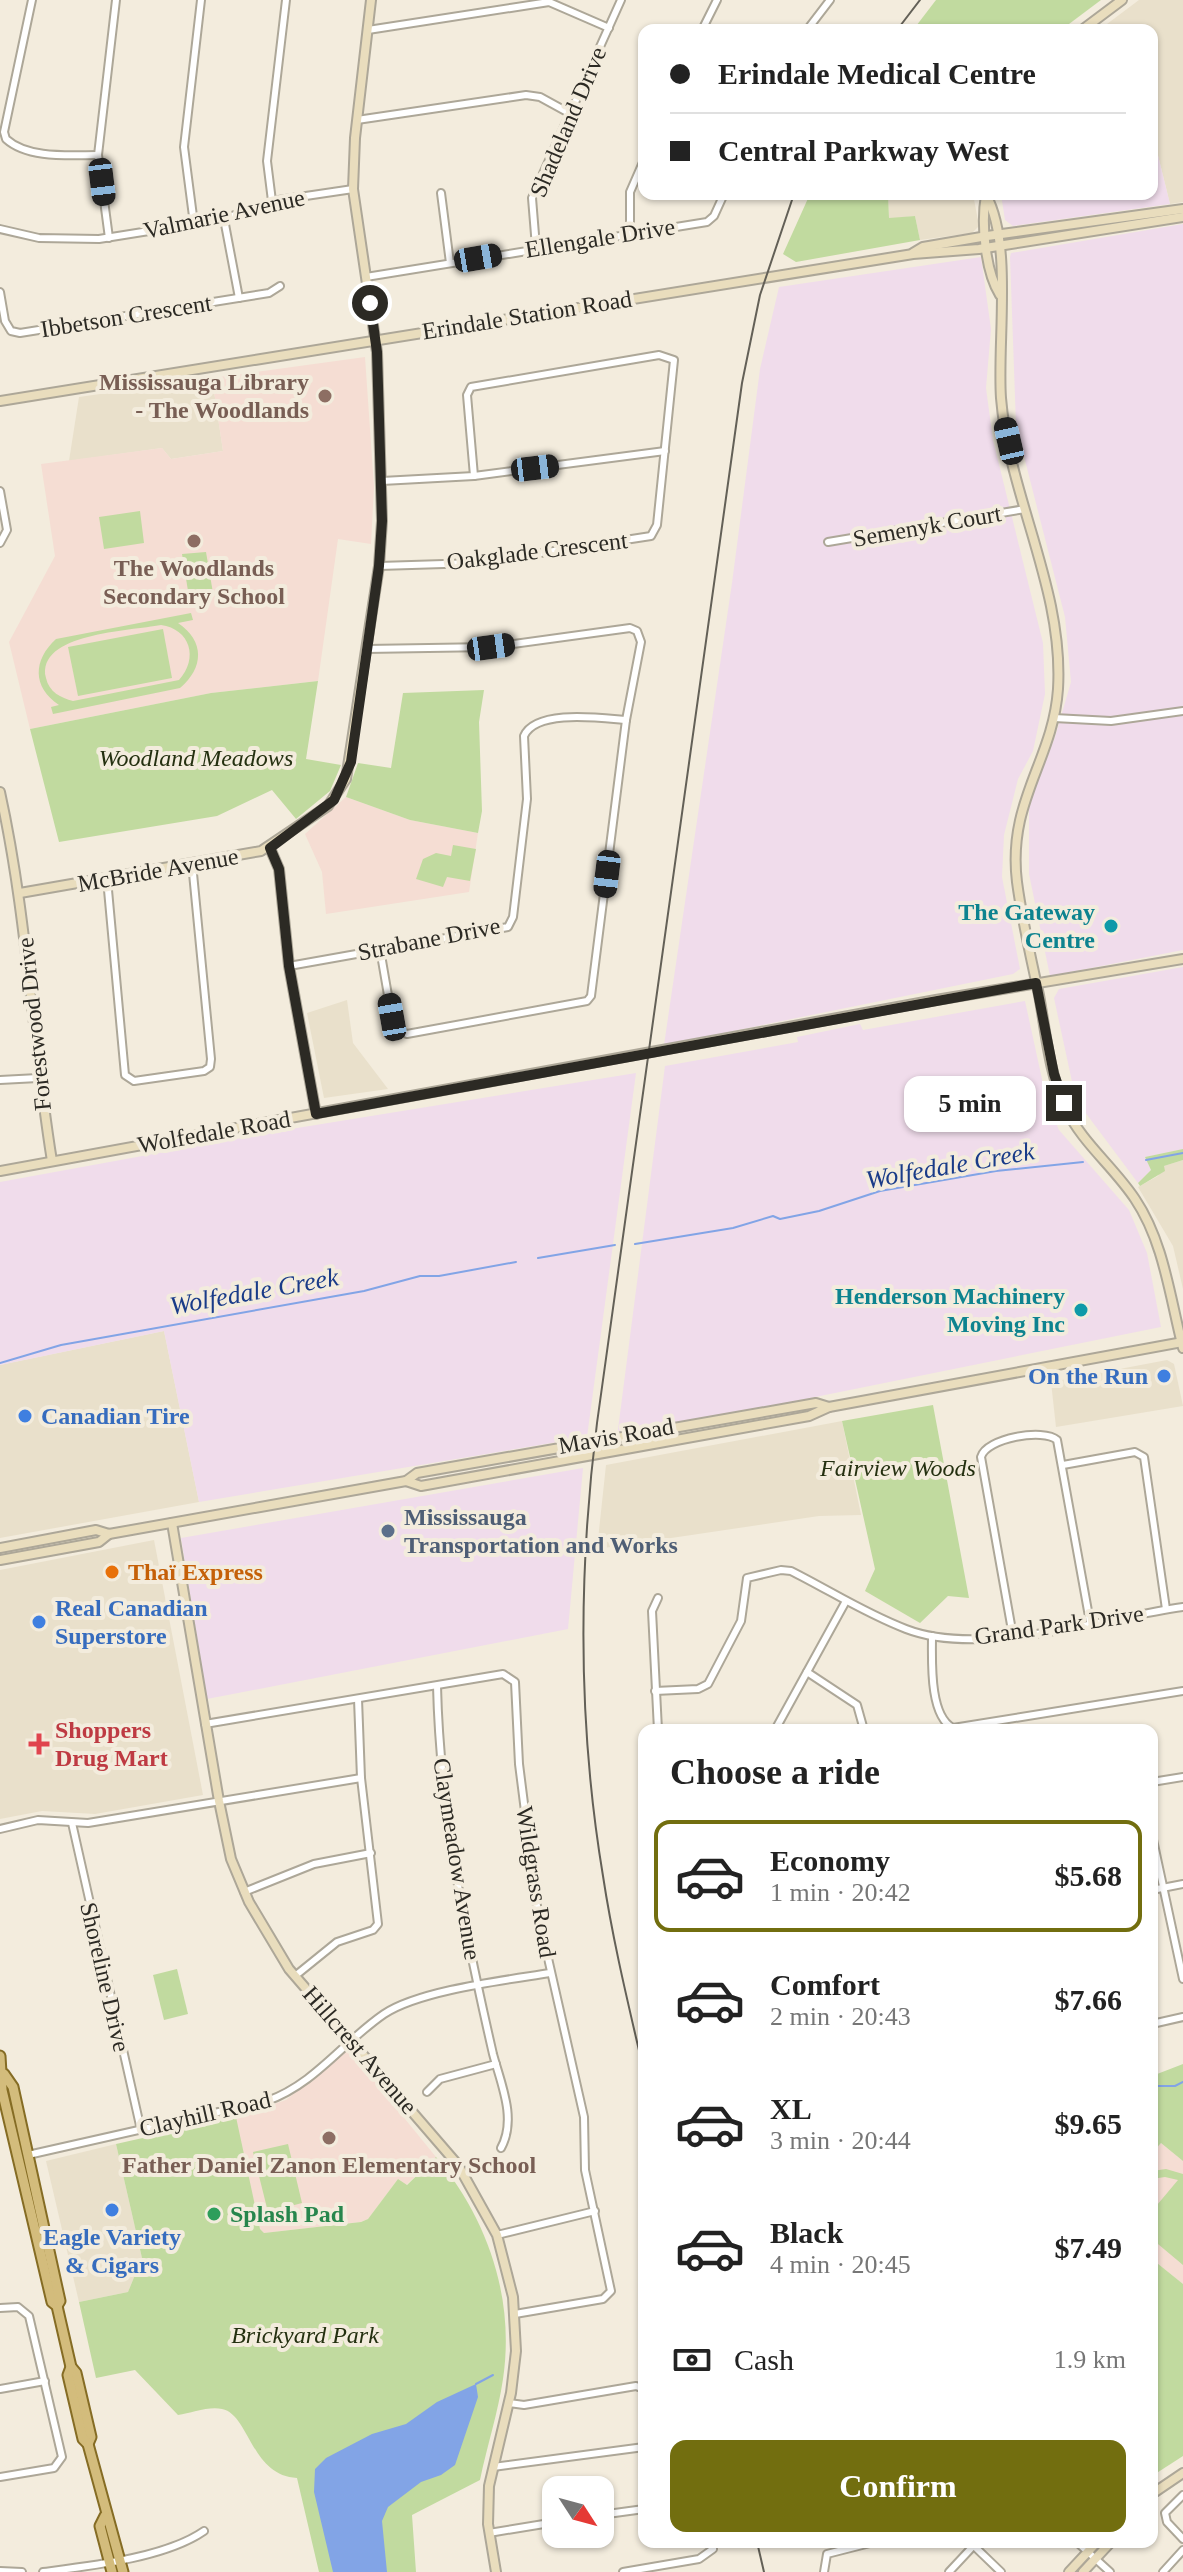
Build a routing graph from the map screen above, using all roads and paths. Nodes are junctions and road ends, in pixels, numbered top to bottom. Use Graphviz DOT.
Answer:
graph roads {
  1 [pos="32,0"];
  2 [pos="116,0"];
  3 [pos="201,0"];
  4 [pos="286,0"];
  5 [pos="371,0"];
  6 [pos="490,0"];
  7 [pos="621,0"];
  8 [pos="717,0"];
  9 [pos="830,0"];
  10 [pos="1122,0"];
  11 [pos="492,10"];
  12 [pos="705,24"];
  13 [pos="812,24"];
  14 [pos="1090,24"];
  15 [pos="609,28"];
  16 [pos="368,30"];
  17 [pos="571,114"];
  18 [pos="357,120"];
  19 [pos="98,155"];
  20 [pos="638,174"];
  21 [pos="353,189"];
  22 [pos="441,193"];
  23 [pos="721,200"];
  24 [pos="989,200"];
  25 [pos="272,201"];
  26 [pos="1183,209"];
  27 [pos="1183,217"];
  28 [pos="224,219"];
  29 [pos="194,224"];
  30 [pos="0,229"];
  31 [pos="630,234"];
  32 [pos="992,236"];
  33 [pos="109,238"];
  34 [pos="536,247"];
  35 [pos="993,247"];
  36 [pos="913,254"];
  37 [pos="450,263"];
  38 [pos="366,277"];
  39 [pos="280,286"];
  40 [pos="0,292"];
  41 [pos="239,298"];
  42 [pos="375,339"];
  43 [pos="0,401"];
  44 [pos="665,451"];
  45 [pos="474,476"];
  46 [pos="382,481"];
  47 [pos="0,491"];
  48 [pos="1025,509"];
  49 [pos="828,542"];
  50 [pos="0,543"];
  51 [pos="379,566"];
  52 [pos="366,649"];
  53 [pos="1183,711"];
  54 [pos="1054,718"];
  55 [pos="626,720"];
  56 [pos="0,792"];
  57 [pos="270,848"];
  58 [pos="192,863"];
  59 [pos="107,879"];
  60 [pos="20,893"];
  61 [pos="380,949"];
  62 [pos="1183,959"];
  63 [pos="289,966"];
  64 [pos="1036,983"];
  65 [pos="38,1078"];
  66 [pos="0,1080"];
  67 [pos="316,1114"];
  68 [pos="52,1161"];
  69 [pos="0,1171"];
  70 [pos="1183,1344"];
  71 [pos="829,1407"];
  72 [pos="1063,1465"];
  73 [pos="406,1481"];
  74 [pos="172,1523"];
  75 [pos="109,1534"];
  76 [pos="0,1548"];
  77 [pos="0,1560"];
  78 [pos="658,1598"];
  79 [pos="846,1601"];
  80 [pos="1183,1607"];
  81 [pos="1166,1609"];
  82 [pos="1090,1622"];
  83 [pos="932,1636"];
  84 [pos="1013,1636"];
  85 [pos="807,1672"];
  86 [pos="437,1686"];
  87 [pos="655,1691"];
  88 [pos="1183,1691"];
  89 [pos="358,1699"];
  90 [pos="205,1724"];
  91 [pos="658,1724"];
  92 [pos="778,1724"];
  93 [pos="862,1724"];
  94 [pos="949,1724"];
  95 [pos="978,1724"];
  96 [pos="1183,1777"];
  97 [pos="361,1778"];
  98 [pos="1158,1781"];
  99 [pos="219,1801"];
  100 [pos="72,1823"];
  101 [pos="0,1829"];
  102 [pos="371,1853"];
  103 [pos="1158,1859"];
  104 [pos="1183,1884"];
  105 [pos="1165,1887"];
  106 [pos="1158,1889"];
  107 [pos="244,1892"];
  108 [pos="1181,1964"];
  109 [pos="550,1973"];
  110 [pos="295,1976"];
  111 [pos="1183,1979"];
  112 [pos="477,1984"];
  113 [pos="1183,2017"];
  114 [pos="1158,2023"];
  115 [pos="352,2041"];
  116 [pos="0,2056"];
  117 [pos="496,2064"];
  118 [pos="427,2092"];
  119 [pos="141,2130"];
  120 [pos="501,2148"];
  121 [pos="24,2156"];
  122 [pos="595,2211"];
  123 [pos="497,2235"];
  124 [pos="0,2308"];
  125 [pos="515,2314"];
  126 [pos="45,2381"];
  127 [pos="638,2387"];
  128 [pos="0,2389"];
  129 [pos="509,2403"];
  130 [pos="638,2448"];
  131 [pos="493,2467"];
  132 [pos="1183,2473"];
  133 [pos="0,2477"];
  134 [pos="1158,2490"];
  135 [pos="1183,2495"];
  136 [pos="638,2510"];
  137 [pos="614,2513"];
  138 [pos="542,2524"];
  139 [pos="204,2531"];
  140 [pos="489,2533"];
  141 [pos="1183,2539"];
  142 [pos="826,2548"];
  143 [pos="850,2548"];
  144 [pos="972,2548"];
  145 [pos="980,2548"];
  146 [pos="1084,2548"];
  147 [pos="1092,2548"];
  148 [pos="1105,2548"];
  149 [pos="713,2549"];
  150 [pos="1183,2550"];
  151 [pos="1088,2552"];
  152 [pos="827,2554"];
  153 [pos="1095,2559"];
  154 [pos="114,2565"];
  155 [pos="0,2571"];
  156 [pos="22,2572"];
  157 [pos="43,2572"];
  158 [pos="123,2572"];
  159 [pos="496,2572"];
  160 [pos="623,2572"];
  161 [pos="824,2572"];
  162 [pos="949,2572"];
  163 [pos="1001,2572"];
  164 [pos="1069,2572"];
  165 [pos="1083,2572"];
  166 [pos="1110,2572"];
  167 [pos="1163,2572"];
  1 -- 19 [label="street"];
  2 -- 19 [label="street"];
  3 -- 29 [label="street"];
  4 -- 25 [label="street"];
  5 -- 16 [label="street, McBride Avenue"];
  6 -- 11 [label="street"];
  7 -- 15 [label="street, Shadeland Drive"];
  8 -- 12 [label="street"];
  9 -- 13 [label="street"];
  10 -- 14 [label="street"];
  11 -- 15 [label="street"];
  11 -- 16 [label="street"];
  15 -- 17 [label="street, Shadeland Drive"];
  16 -- 18 [label="street, McBride Avenue"];
  17 -- 18 [label="street"];
  17 -- 34 [label="street, Shadeland Drive"];
  18 -- 21 [label="street, McBride Avenue"];
  19 -- 33 [label="street"];
  20 -- 31 [label="street"];
  21 -- 25 [label="street, Valmarie Avenue"];
  21 -- 38 [label="street, McBride Avenue"];
  22 -- 37 [label="street"];
  23 -- 31 [label="street, Ellengale Drive"];
  24 -- 32 [label="street"];
  25 -- 28 [label="street, Valmarie Avenue"];
  26 -- 32 [label="street, Erindale Station Road"];
  27 -- 35 [label="street, Erindale Station Road"];
  28 -- 29 [label="street, Valmarie Avenue"];
  28 -- 41 [label="street"];
  29 -- 33 [label="street, Valmarie Avenue"];
  30 -- 33 [label="street, Valmarie Avenue"];
  31 -- 34 [label="street, Ellengale Drive"];
  32 -- 35 [label="street"];
  32 -- 36 [label="street, Erindale Station Road"];
  34 -- 37 [label="street, Ellengale Drive"];
  35 -- 36 [label="street, Erindale Station Road"];
  35 -- 48 [label="street"];
  36 -- 42 [label="street, Erindale Station Road"];
  37 -- 38 [label="street, Ellengale Drive"];
  38 -- 42 [label="street, McBride Avenue"];
  39 -- 41 [label="street, Ibbetson Crescent"];
  40 -- 41 [label="street, Ibbetson Crescent"];
  42 -- 43 [label="street, Erindale Station Road"];
  42 -- 46 [label="street, McBride Avenue"];
  44 -- 45 [label="street"];
  44 -- 45 [label="street, Oakglade Crescent"];
  44 -- 51 [label="street, Oakglade Crescent"];
  45 -- 46 [label="street"];
  46 -- 51 [label="street, McBride Avenue"];
  47 -- 50 [label="street"];
  48 -- 49 [label="street, Semenyk Court"];
  48 -- 54 [label="street"];
  51 -- 52 [label="street, McBride Avenue"];
  52 -- 55 [label="street"];
  52 -- 57 [label="street, McBride Avenue"];
  53 -- 54 [label="street"];
  54 -- 64 [label="street"];
  55 -- 61 [label="street, Strabane Drive"];
  55 -- 61 [label="street"];
  56 -- 60 [label="street, Forestwood Drive"];
  57 -- 58 [label="street, McBride Avenue"];
  57 -- 63 [label="street"];
  58 -- 59 [label="street, McBride Avenue"];
  58 -- 59 [label="street"];
  59 -- 60 [label="street, McBride Avenue"];
  60 -- 65 [label="street, Forestwood Drive"];
  61 -- 63 [label="street, Strabane Drive"];
  62 -- 64 [label="street, Wolfedale Road"];
  63 -- 67 [label="street"];
  64 -- 67 [label="street, Wolfedale Road"];
  64 -- 70 [label="street"];
  65 -- 66 [label="street"];
  65 -- 68 [label="street, Forestwood Drive"];
  67 -- 68 [label="street, Wolfedale Road"];
  68 -- 69 [label="street, Wolfedale Road"];
  70 -- 71 [label="street, Mavis Road"];
  71 -- 73 [label="street, Mavis Road"];
  71 -- 73 [label="street, Mavis Road"];
  72 -- 81 [label="street"];
  72 -- 82 [label="street"];
  72 -- 84 [label="street"];
  73 -- 74 [label="street, Mavis Road"];
  74 -- 75 [label="street, Mavis Road"];
  74 -- 90 [label="street, Hillcrest Avenue"];
  75 -- 76 [label="street, Mavis Road"];
  75 -- 77 [label="street, Mavis Road"];
  78 -- 87 [label="street"];
  79 -- 83 [label="street, Grand Park Drive"];
  79 -- 85 [label="street"];
  79 -- 87 [label="street, Grand Park Drive"];
  80 -- 81 [label="street, Grand Park Drive"];
  81 -- 82 [label="street, Grand Park Drive"];
  82 -- 84 [label="street, Grand Park Drive"];
  83 -- 84 [label="street, Grand Park Drive"];
  83 -- 94 [label="street"];
  85 -- 92 [label="street"];
  85 -- 93 [label="street"];
  86 -- 89 [label="street, Wildgrass Road"];
  86 -- 109 [label="street, Wildgrass Road"];
  86 -- 112 [label="street, Claymeadow Avenue"];
  87 -- 91 [label="street"];
  88 -- 95 [label="street"];
  89 -- 90 [label="street, Wildgrass Road"];
  89 -- 97 [label="street"];
  90 -- 99 [label="street, Hillcrest Avenue"];
  96 -- 98 [label="street"];
  97 -- 99 [label="street"];
  97 -- 102 [label="street"];
  99 -- 100 [label="street"];
  99 -- 107 [label="street, Hillcrest Avenue"];
  100 -- 101 [label="street"];
  100 -- 119 [label="street, Shoreline Drive"];
  102 -- 107 [label="street"];
  102 -- 110 [label="street"];
  103 -- 105 [label="street"];
  104 -- 105 [label="street"];
  105 -- 106 [label="street"];
  105 -- 108 [label="street"];
  107 -- 110 [label="street, Hillcrest Avenue"];
  108 -- 111 [label="street"];
  109 -- 112 [label="street, Clayhill Road"];
  109 -- 122 [label="street, Wildgrass Road"];
  110 -- 115 [label="street, Hillcrest Avenue"];
  112 -- 115 [label="street, Clayhill Road"];
  112 -- 117 [label="street, Claymeadow Avenue"];
  113 -- 114 [label="street"];
  115 -- 119 [label="street, Clayhill Road"];
  115 -- 123 [label="street, Hillcrest Avenue"];
  116 -- 121 [label="main road"];
  117 -- 118 [label="street"];
  117 -- 120 [label="street, Claymeadow Avenue"];
  119 -- 121 [label="street, Clayhill Road"];
  121 -- 154 [label="main road"];
  122 -- 123 [label="street"];
  122 -- 125 [label="street, Wildgrass Road"];
  123 -- 125 [label="street, Hillcrest Avenue"];
  124 -- 126 [label="street"];
  125 -- 129 [label="street, Hillcrest Avenue"];
  126 -- 128 [label="street"];
  126 -- 133 [label="street"];
  127 -- 129 [label="street"];
  129 -- 131 [label="street, Hillcrest Avenue"];
  130 -- 131 [label="street"];
  131 -- 140 [label="street, Hillcrest Avenue"];
  132 -- 134 [label="street"];
  135 -- 141 [label="street"];
  136 -- 137 [label="street"];
  138 -- 140 [label="street"];
  139 -- 154 [label="street"];
  140 -- 159 [label="street, Hillcrest Avenue"];
  142 -- 152 [label="street"];
  143 -- 152 [label="street"];
  144 -- 162 [label="street"];
  145 -- 163 [label="street"];
  146 -- 151 [label="street"];
  147 -- 151 [label="street"];
  148 -- 153 [label="street"];
  149 -- 160 [label="street"];
  150 -- 167 [label="street"];
  151 -- 153 [label="street"];
  151 -- 164 [label="street"];
  152 -- 161 [label="street"];
  153 -- 165 [label="street"];
  153 -- 166 [label="street"];
  154 -- 157 [label="street"];
  154 -- 158 [label="main road"];
  155 -- 156 [label="street"];
}
